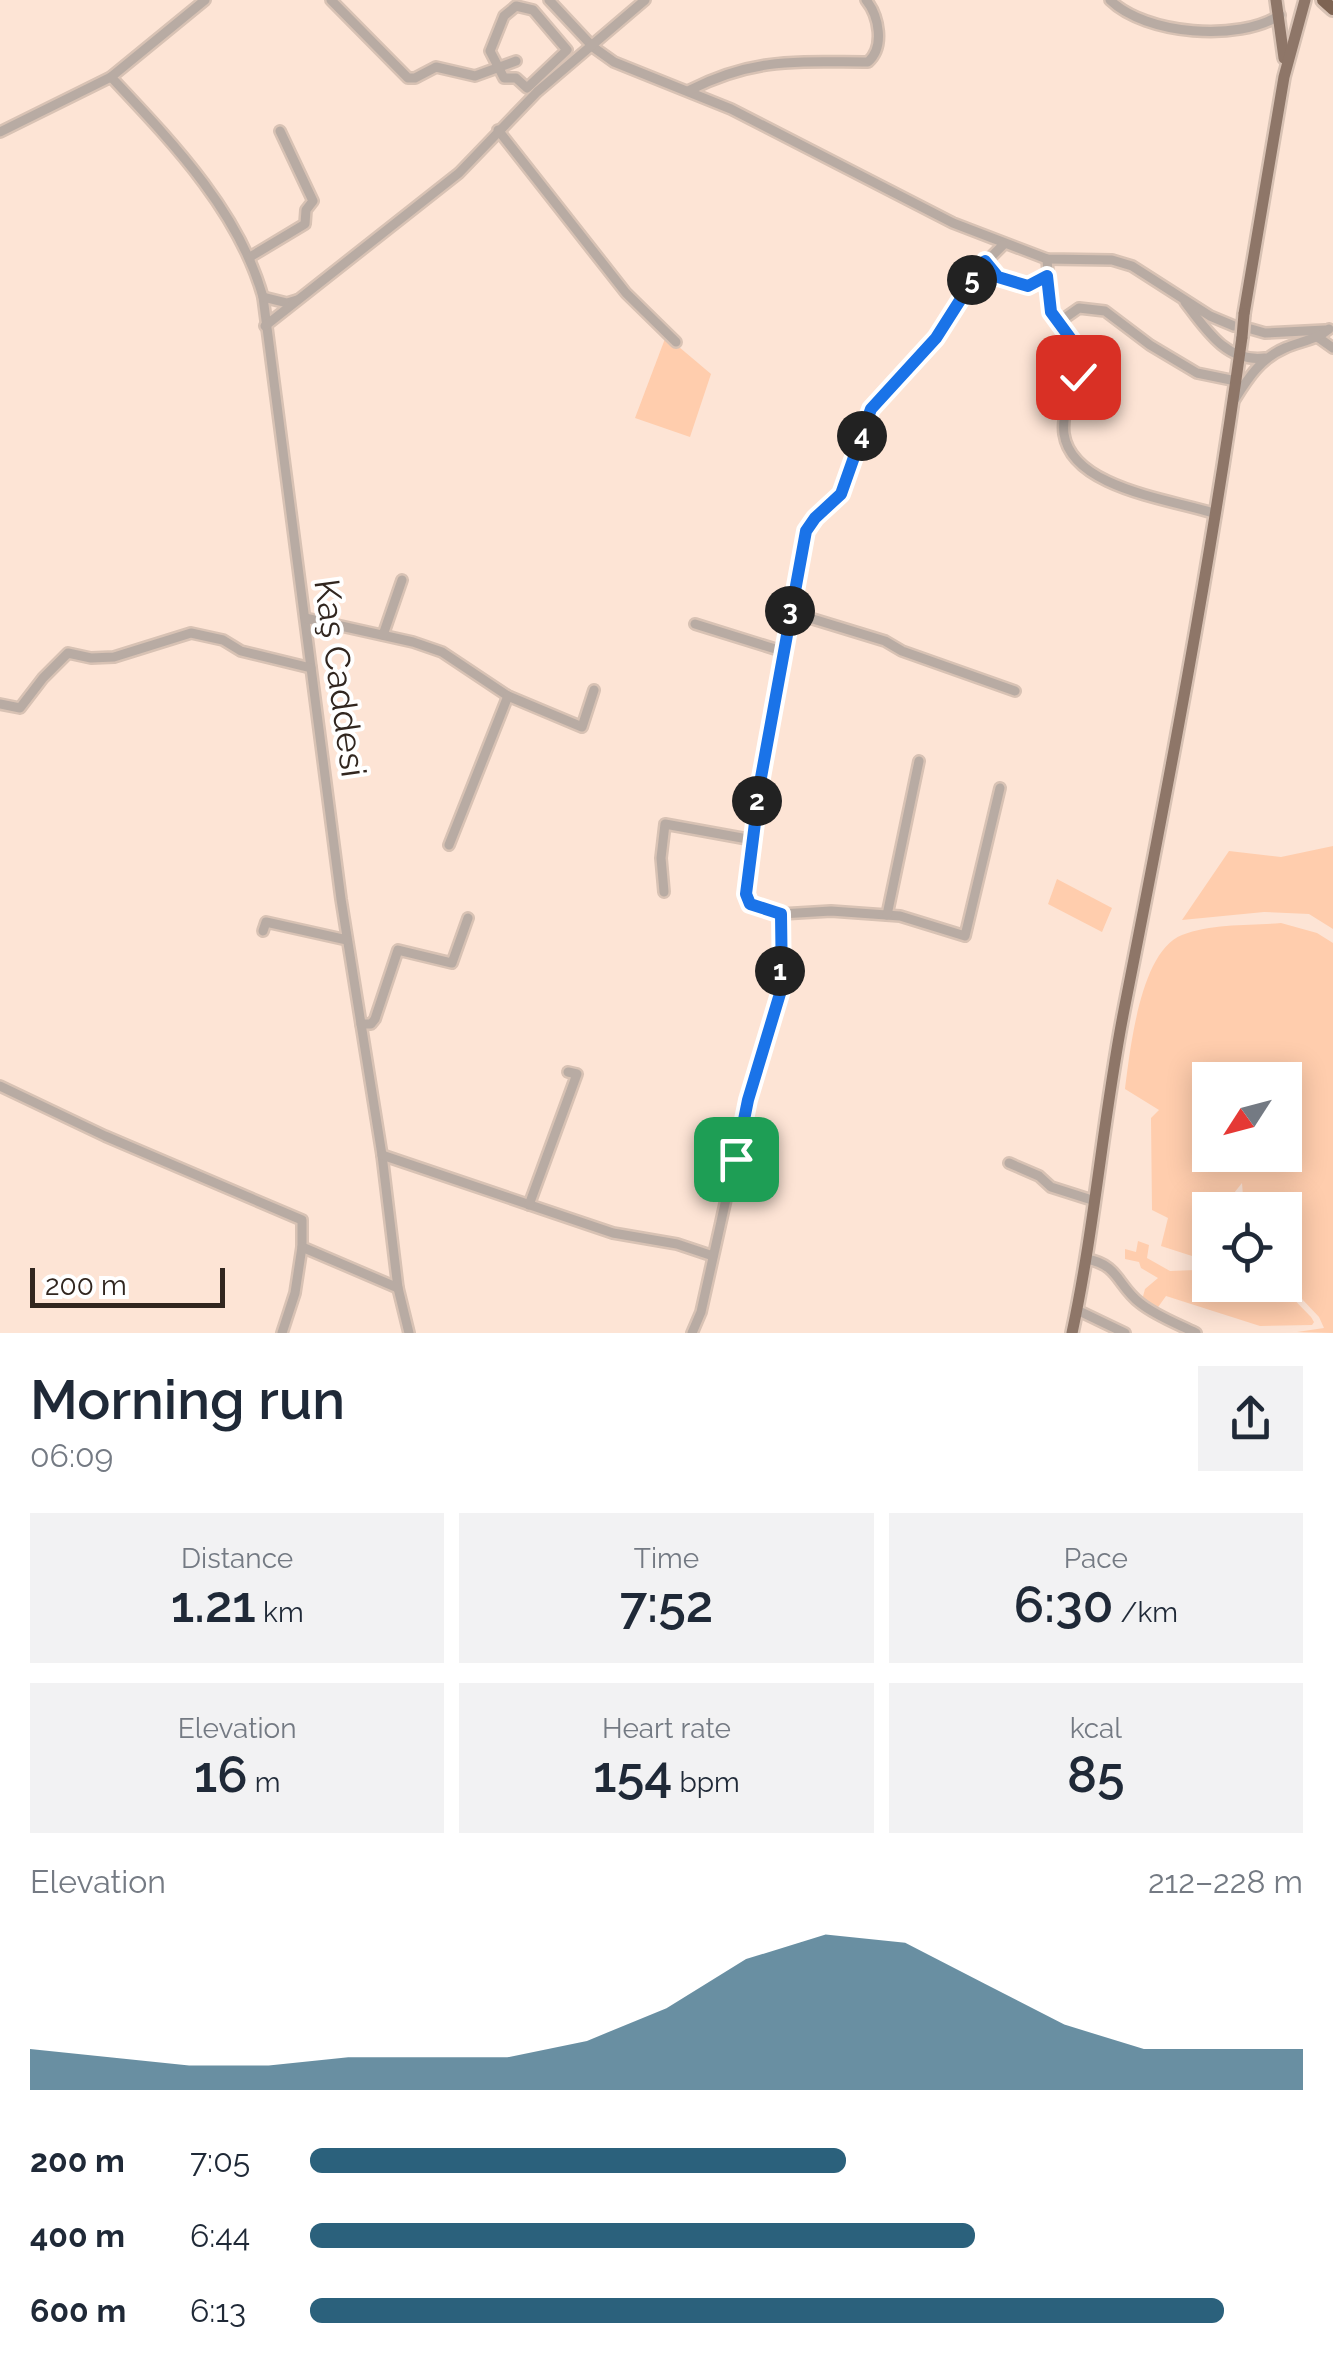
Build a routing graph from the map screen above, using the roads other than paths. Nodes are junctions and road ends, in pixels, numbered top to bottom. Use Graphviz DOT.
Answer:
graph roads {
  1 [pos="204,0"];
  2 [pos="331,0"];
  3 [pos="549,0"];
  4 [pos="645,0"];
  5 [pos="866,0"];
  6 [pos="1110,0"];
  7 [pos="1276,0"];
  8 [pos="1304,0"];
  9 [pos="1323,0"];
  10 [pos="1333,9"];
  11 [pos="1280,15"];
  12 [pos="592,46"];
  13 [pos="516,61"];
  14 [pos="498,68"];
  15 [pos="111,77"];
  16 [pos="1284,78"];
  17 [pos="690,90"];
  18 [pos="498,130"];
  19 [pos="0,132"];
  20 [pos="280,132"];
  21 [pos="984,237"];
  22 [pos="1003,244"];
  23 [pos="250,257"];
  24 [pos="1047,259"];
  25 [pos="985,261"];
  26 [pos="1047,276"];
  27 [pos="1180,296"];
  28 [pos="263,298"];
  29 [pos="300,300"];
  30 [pos="1059,322"];
  31 [pos="264,326"];
  32 [pos="1234,326"];
  33 [pos="1331,329"];
  34 [pos="1246,333"];
  35 [pos="1318,338"];
  36 [pos="676,342"];
  37 [pos="1333,348"];
  38 [pos="1239,357"];
  39 [pos="1268,358"];
  40 [pos="1236,381"];
  41 [pos="1231,405"];
  42 [pos="1213,513"];
  43 [pos="402,580"];
  44 [pos="790,612"];
  45 [pos="304,618"];
  46 [pos="695,624"];
  47 [pos="384,635"];
  48 [pos="785,652"];
  49 [pos="311,668"];
  50 [pos="594,690"];
  51 [pos="1015,691"];
  52 [pos="508,696"];
  53 [pos="0,704"];
  54 [pos="919,761"];
  55 [pos="1000,788"];
  56 [pos="752,840"];
  57 [pos="449,845"];
  58 [pos="664,892"];
  59 [pos="781,914"];
  60 [pos="887,915"];
  61 [pos="468,918"];
  62 [pos="264,931"];
  63 [pos="347,940"];
  64 [pos="361,1024"];
  65 [pos="568,1072"];
  66 [pos="0,1086"];
  67 [pos="382,1155"];
  68 [pos="1009,1163"];
  69 [pos="1094,1201"];
  70 [pos="530,1205"];
  71 [pos="302,1248"];
  72 [pos="713,1256"];
  73 [pos="1087,1259"];
  74 [pos="398,1288"];
  75 [pos="1077,1310"];
  76 [pos="282,1333"];
  77 [pos="409,1333"];
  78 [pos="692,1333"];
  79 [pos="1073,1333"];
  80 [pos="1125,1333"];
  81 [pos="1196,1333"];
  1 -- 15 [label="street"];
  2 -- 14 [label="street"];
  3 -- 12 [label="street"];
  4 -- 12 [label="street"];
  5 -- 17 [label="street"];
  6 -- 11 [label="street"];
  7 -- 11 [label="main road"];
  8 -- 16 [label="main road"];
  9 -- 10 [label="highway"];
  11 -- 16 [label="main road"];
  12 -- 17 [label="street"];
  12 -- 18 [label="street"];
  13 -- 14 [label="street"];
  14 -- 14 [label="street"];
  15 -- 19 [label="street"];
  15 -- 23 [label="street, Kaş Caddesi"];
  16 -- 34 [label="main road, bridge"];
  17 -- 21 [label="street"];
  18 -- 29 [label="street"];
  18 -- 36 [label="street"];
  20 -- 23 [label="street"];
  21 -- 22 [label="street"];
  21 -- 25 [label="street"];
  22 -- 24 [label="street"];
  22 -- 25 [label="street"];
  23 -- 28 [label="street, Kaş Caddesi"];
  24 -- 26 [label="street"];
  24 -- 27 [label="street"];
  25 -- 26 [label="street"];
  25 -- 44 [label="street"];
  26 -- 30 [label="street"];
  27 -- 32 [label="street"];
  27 -- 38 [label="street"];
  28 -- 29 [label="street"];
  28 -- 31 [label="street, Kaş Caddesi"];
  29 -- 31 [label="street"];
  30 -- 40 [label="street"];
  30 -- 42 [label="street"];
  31 -- 45 [label="street, Kaş Caddesi"];
  33 -- 34 [label="street"];
  33 -- 35 [label="street"];
  34 -- 38 [label="main road"];
  35 -- 37 [label="street"];
  35 -- 39 [label="street"];
  38 -- 39 [label="street"];
  38 -- 40 [label="main road"];
  39 -- 41 [label="street"];
  40 -- 41 [label="main road"];
  41 -- 42 [label="main road"];
  42 -- 69 [label="main road"];
  43 -- 47 [label="street"];
  44 -- 48 [label="street"];
  44 -- 51 [label="street"];
  45 -- 47 [label="street"];
  45 -- 49 [label="street, Kaş Caddesi"];
  46 -- 48 [label="street"];
  47 -- 52 [label="street"];
  48 -- 56 [label="street"];
  49 -- 53 [label="street"];
  49 -- 63 [label="street, Kaş Caddesi"];
  50 -- 52 [label="street"];
  52 -- 57 [label="street"];
  54 -- 60 [label="street"];
  55 -- 60 [label="street"];
  56 -- 58 [label="street"];
  56 -- 59 [label="street"];
  59 -- 60 [label="street"];
  59 -- 72 [label="street"];
  61 -- 64 [label="street"];
  62 -- 63 [label="street"];
  63 -- 64 [label="street, Kaş Caddesi"];
  64 -- 67 [label="street, Kaş Caddesi"];
  65 -- 70 [label="street"];
  66 -- 71 [label="street"];
  67 -- 70 [label="street"];
  67 -- 74 [label="street, Kaş Caddesi"];
  68 -- 69 [label="street"];
  69 -- 73 [label="main road"];
  70 -- 72 [label="street"];
  71 -- 74 [label="street"];
  71 -- 76 [label="street"];
  72 -- 78 [label="street"];
  73 -- 75 [label="main road"];
  73 -- 81 [label="street"];
  74 -- 77 [label="street, Kaş Caddesi"];
  75 -- 79 [label="main road"];
  75 -- 80 [label="street"];
}
